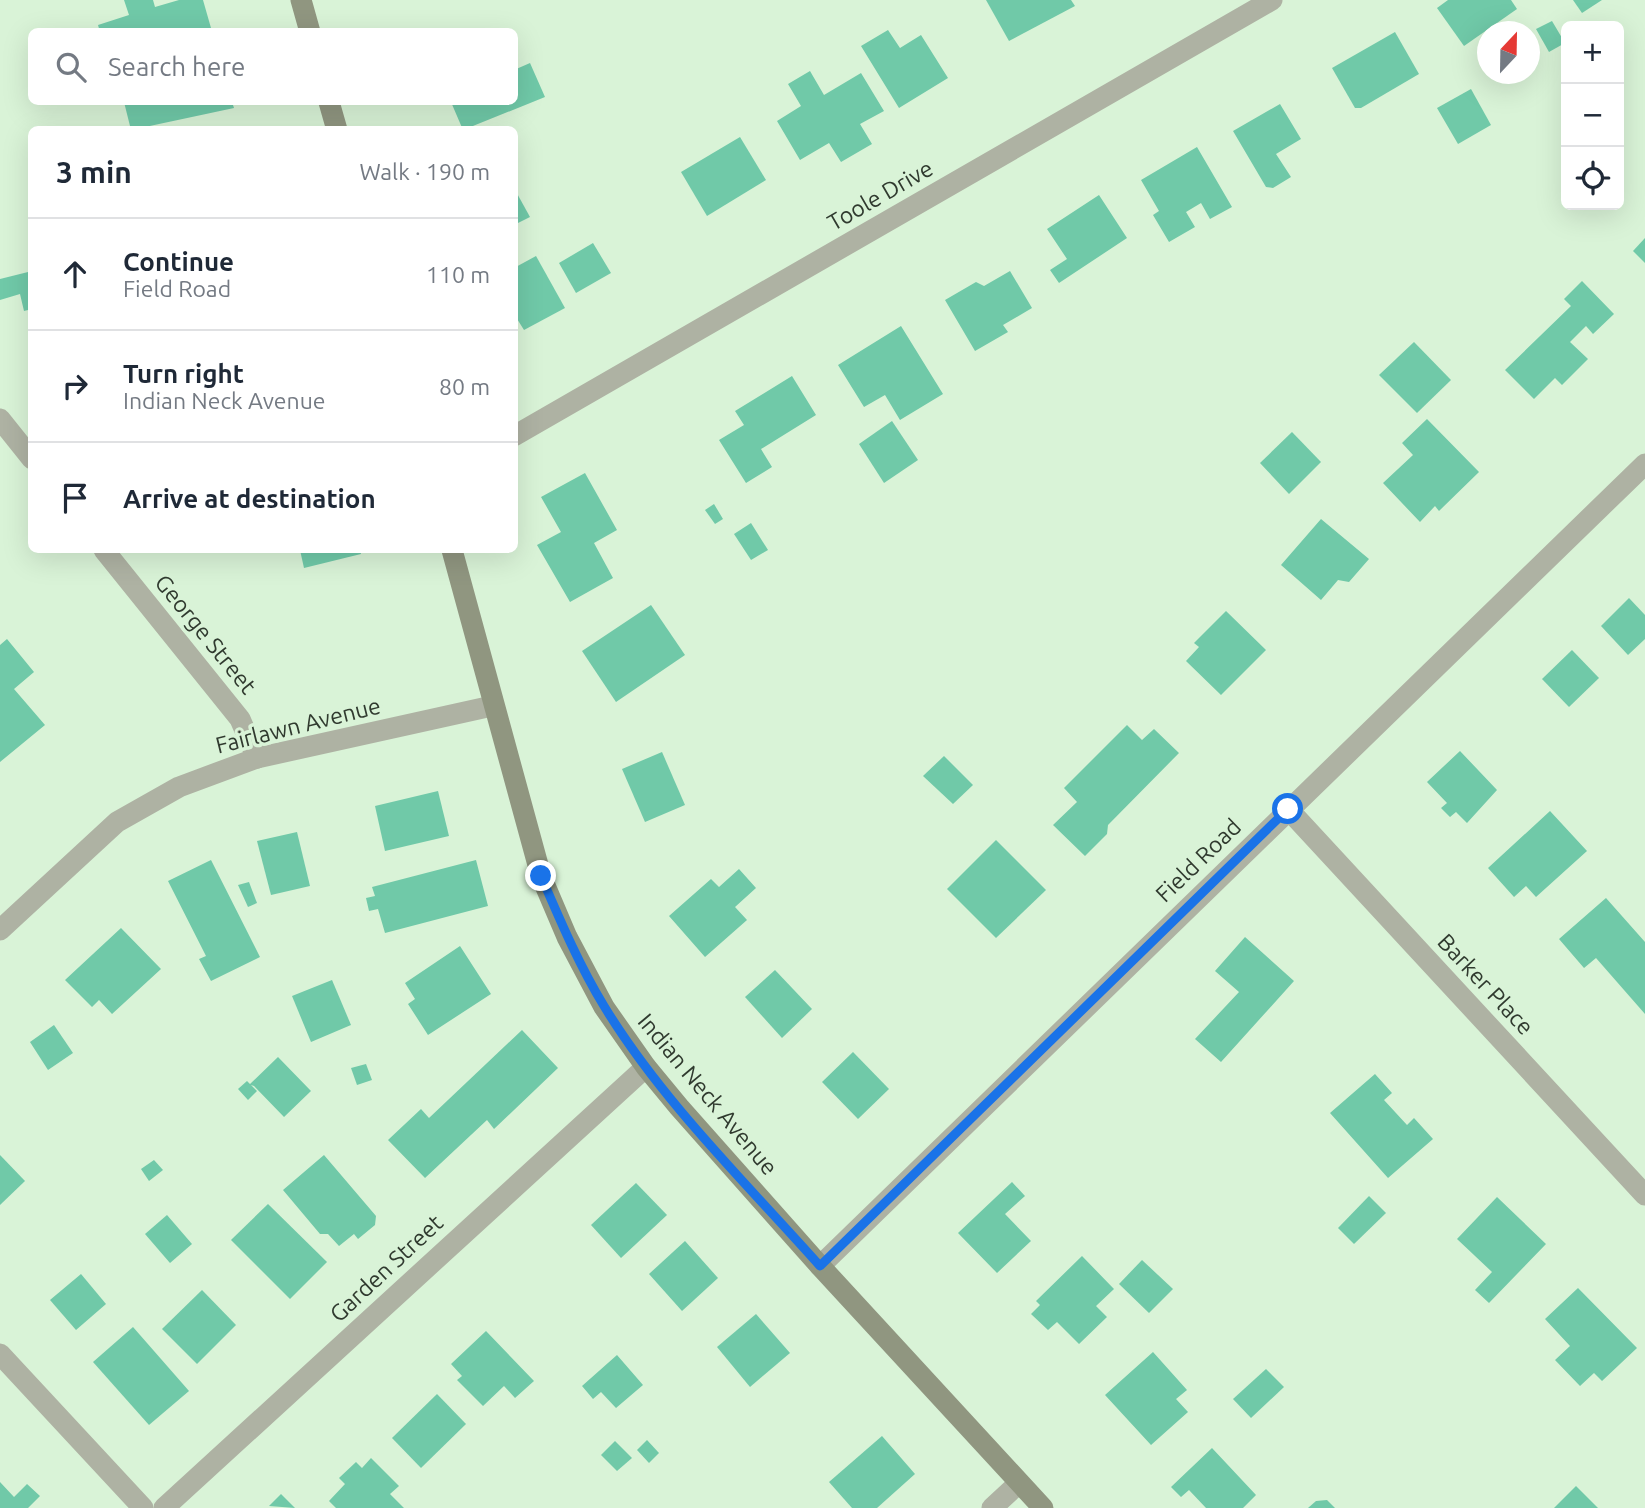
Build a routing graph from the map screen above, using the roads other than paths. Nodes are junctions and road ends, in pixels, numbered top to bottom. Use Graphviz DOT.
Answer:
graph roads {
  1 [pos="301,0"];
  2 [pos="1272,0"];
  3 [pos="309,28"];
  4 [pos="330,105"];
  5 [pos="336,126"];
  6 [pos="0,419"];
  7 [pos="518,434"];
  8 [pos="28,454"];
  9 [pos="1645,464"];
  10 [pos="106,553"];
  11 [pos="453,553"];
  12 [pos="492,706"];
  13 [pos="257,758"];
  14 [pos="1288,809"];
  15 [pos="0,930"];
  16 [pos="646,1067"];
  17 [pos="1645,1195"];
  18 [pos="820,1266"];
  19 [pos="0,1354"];
  20 [pos="1019,1483"];
  21 [pos="143,1508"];
  22 [pos="164,1508"];
  23 [pos="992,1508"];
  24 [pos="1043,1508"];
  1 -- 3 [label="street"];
  2 -- 7 [label="street, Toole Drive"];
  4 -- 5 [label="street"];
  6 -- 8 [label="street"];
  9 -- 14 [label="street, Field Road"];
  10 -- 13 [label="street, George Street"];
  11 -- 12 [label="street, Indian Neck Avenue"];
  12 -- 13 [label="street, Fairlawn Avenue"];
  12 -- 16 [label="street, Indian Neck Avenue"];
  13 -- 15 [label="street, Fairlawn Avenue"];
  14 -- 17 [label="street, Barker Place"];
  14 -- 18 [label="street, Field Road"];
  16 -- 18 [label="street, Indian Neck Avenue"];
  16 -- 22 [label="street, Garden Street"];
  18 -- 20 [label="street, Indian Neck Avenue"];
  19 -- 21 [label="street"];
  20 -- 23 [label="street"];
  20 -- 24 [label="street, Indian Neck Avenue"];
}
